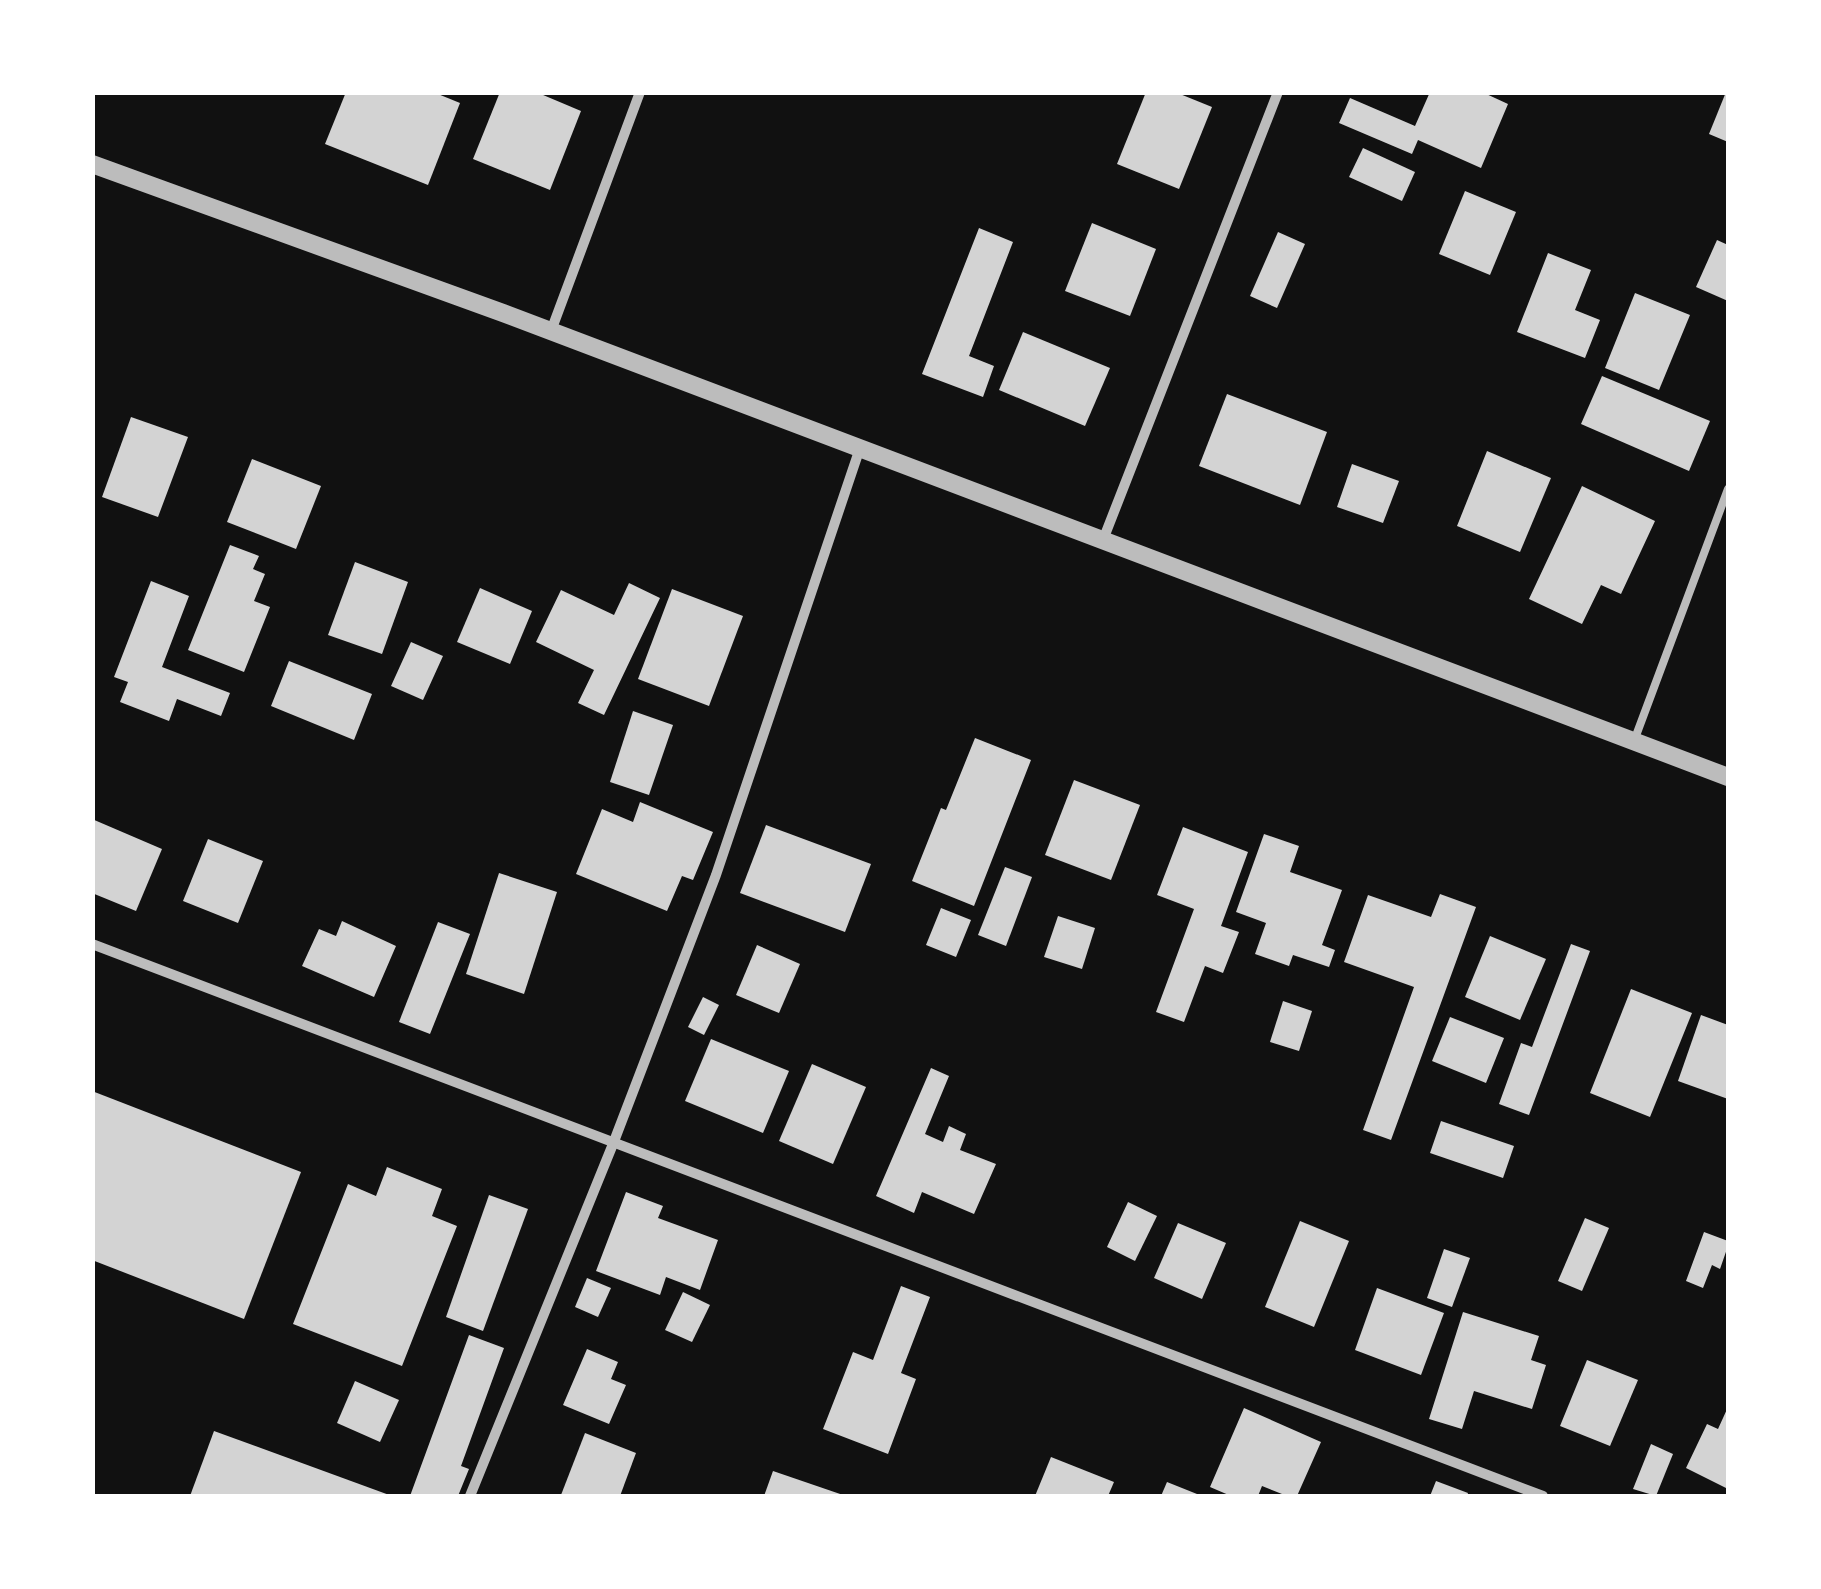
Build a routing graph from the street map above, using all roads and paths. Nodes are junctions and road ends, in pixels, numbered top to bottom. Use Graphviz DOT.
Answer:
graph roads {
  1 [pos="640,92"];
  2 [pos="1278,92"];
  3 [pos="92,164"];
  4 [pos="551,331"];
  5 [pos="860,448"];
  6 [pos="1728,488"];
  7 [pos="1103,540"];
  8 [pos="1634,741"];
  9 [pos="1728,776"];
  10 [pos="92,944"];
  11 [pos="612,1144"];
  12 [pos="470,1496"];
  13 [pos="1542,1496"];
  1 -- 4 [label="street"];
  2 -- 7 [label="street"];
  3 -- 4 [label="street"];
  4 -- 5 [label="street"];
  5 -- 7 [label="street"];
  5 -- 11 [label="street"];
  6 -- 8 [label="lane"];
  7 -- 8 [label="street"];
  8 -- 9 [label="street"];
  10 -- 11 [label="street"];
  11 -- 12 [label="street"];
  11 -- 13 [label="street"];
}
